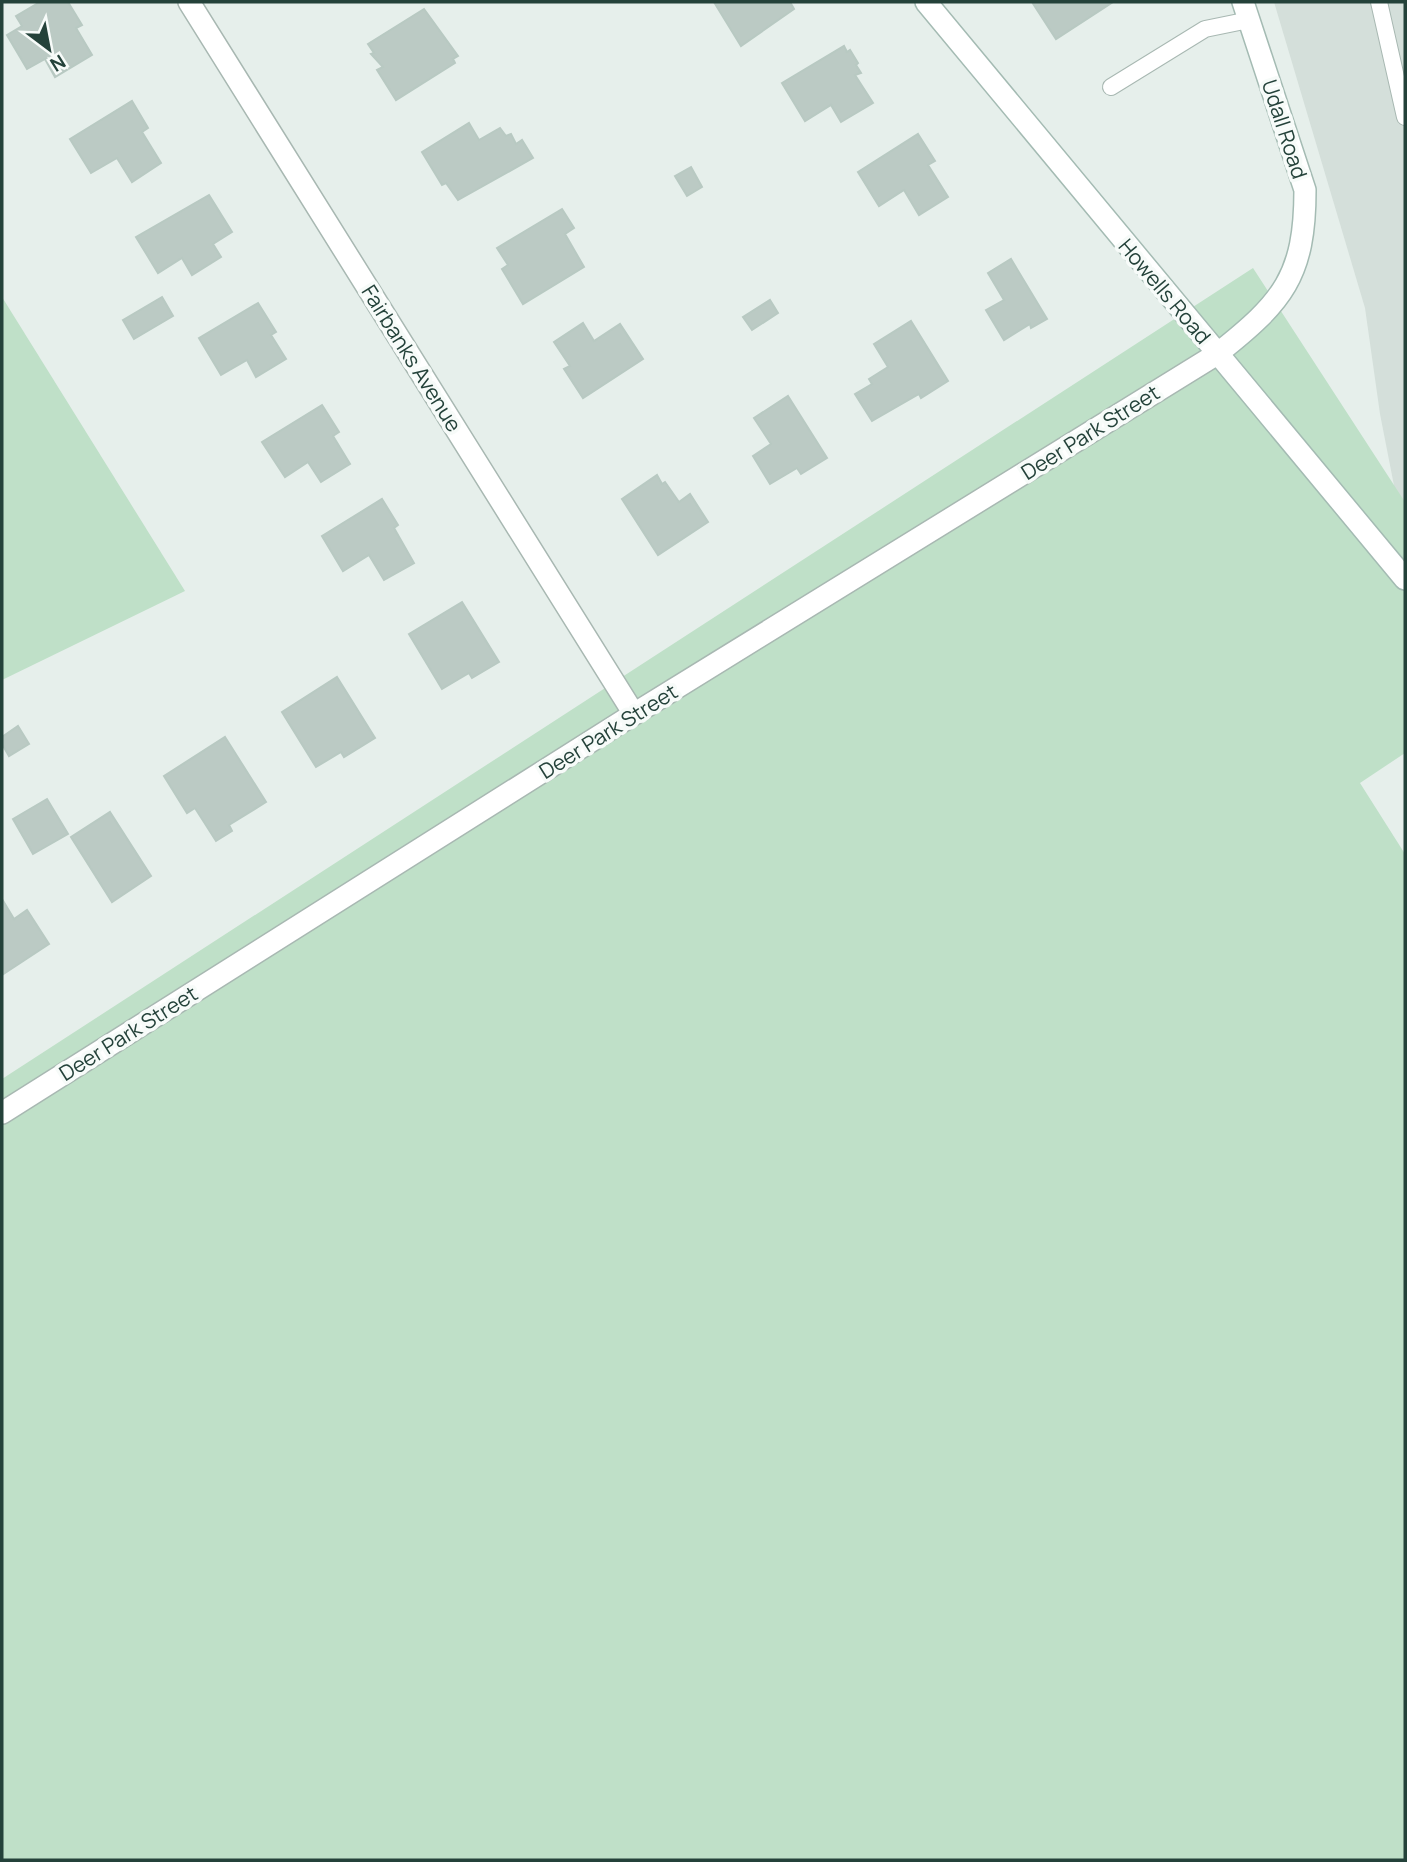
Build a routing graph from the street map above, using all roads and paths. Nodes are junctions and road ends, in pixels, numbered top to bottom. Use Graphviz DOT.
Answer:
graph roads {
  1 [pos="190,2"];
  2 [pos="926,2"];
  3 [pos="1379,2"];
  4 [pos="1246,11"];
  5 [pos="1111,87"];
  6 [pos="1405,117"];
  7 [pos="1217,354"];
  8 [pos="1405,579"];
  9 [pos="634,714"];
  10 [pos="2,1113"];
  1 -- 9 [label="street, Fairbanks Avenue"];
  2 -- 7 [label="street, Howells Road"];
  3 -- 6 [label="lane"];
  4 -- 5 [label="lane"];
  4 -- 7 [label="street, Udall Road"];
  7 -- 8 [label="street, Howells Road"];
  7 -- 9 [label="street, Deer Park Street"];
  9 -- 10 [label="street, Deer Park Street"];
}
